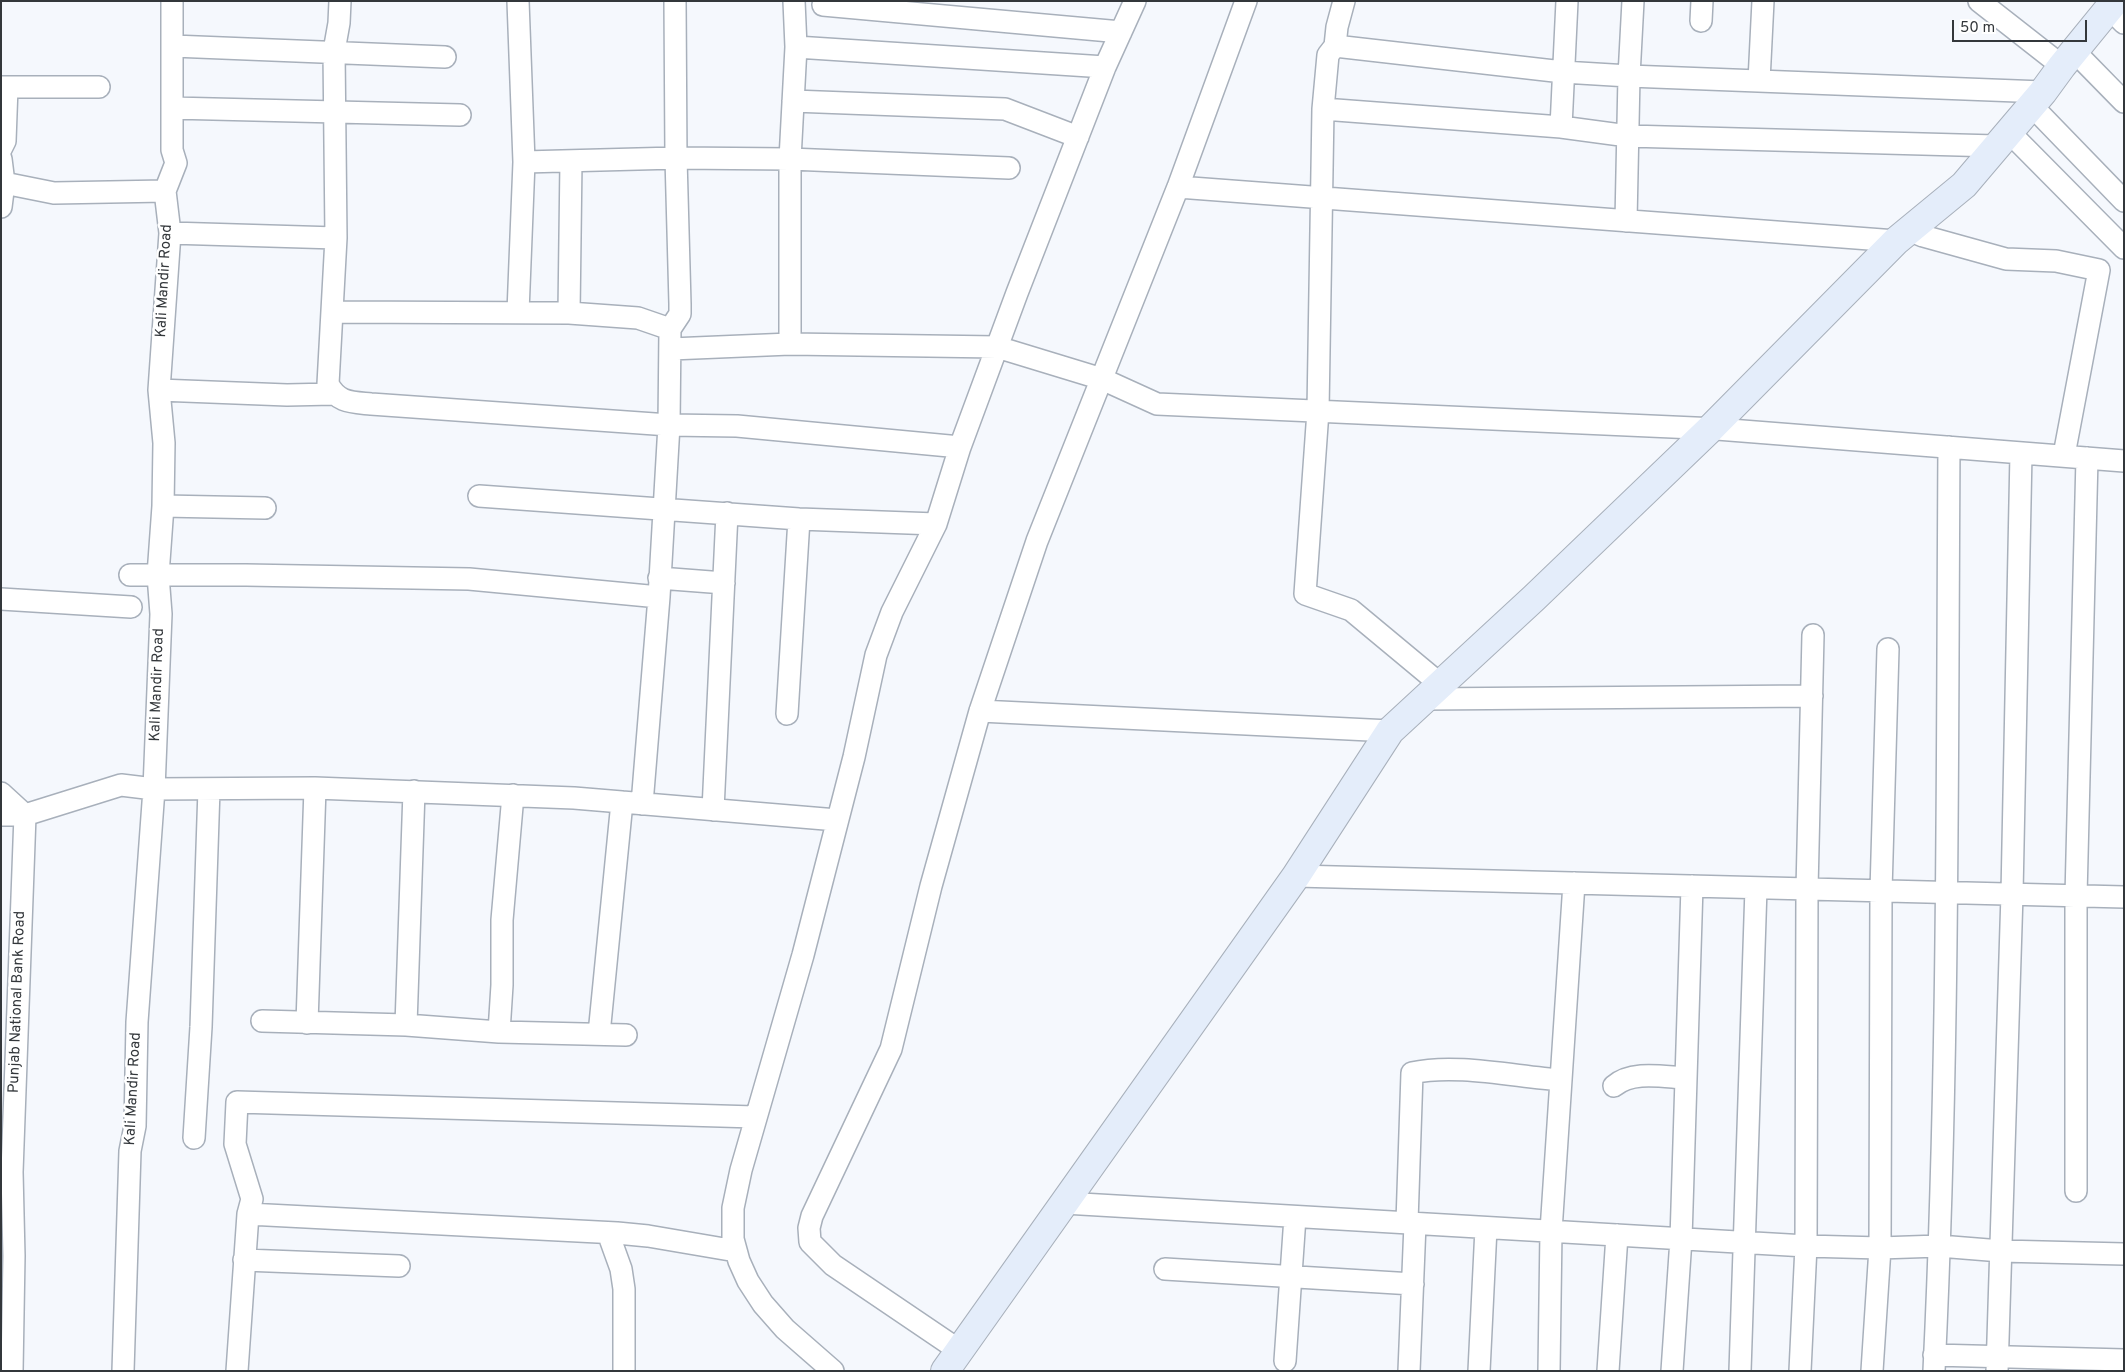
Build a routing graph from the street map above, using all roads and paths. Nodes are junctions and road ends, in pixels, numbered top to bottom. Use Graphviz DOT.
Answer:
graph roads {
  1 [pos="172,1"];
  2 [pos="340,1"];
  3 [pos="518,1"];
  4 [pos="675,1"];
  5 [pos="794,1"];
  6 [pos="1135,1"];
  7 [pos="1246,1"];
  8 [pos="1344,1"];
  9 [pos="1567,1"];
  10 [pos="1633,1"];
  11 [pos="1763,1"];
  12 [pos="1979,1"];
  13 [pos="823,5"];
  14 [pos="2116,11"];
  15 [pos="1121,32"];
  16 [pos="173,46"];
  17 [pos="1335,46"];
  18 [pos="796,48"];
  19 [pos="334,51"];
  20 [pos="445,57"];
  21 [pos="2068,58"];
  22 [pos="1105,67"];
  23 [pos="1562,72"];
  24 [pos="1629,76"];
  25 [pos="1759,81"];
  26 [pos="4,87"];
  27 [pos="99,87"];
  28 [pos="2037,99"];
  29 [pos="793,101"];
  30 [pos="2124,102"];
  31 [pos="172,108"];
  32 [pos="1322,109"];
  33 [pos="333,113"];
  34 [pos="460,115"];
  35 [pos="1561,127"];
  36 [pos="1628,136"];
  37 [pos="1078,137"];
  38 [pos="2002,138"];
  39 [pos="1,149"];
  40 [pos="676,158"];
  41 [pos="1,159"];
  42 [pos="790,159"];
  43 [pos="572,161"];
  44 [pos="524,162"];
  45 [pos="1009,168"];
  46 [pos="4,183"];
  47 [pos="1178,187"];
  48 [pos="165,191"];
  49 [pos="1322,199"];
  50 [pos="2124,201"];
  51 [pos="1,207"];
  52 [pos="1626,221"];
  53 [pos="170,233"];
  54 [pos="1903,235"];
  55 [pos="336,238"];
  56 [pos="2124,248"];
  57 [pos="332,312"];
  58 [pos="518,312"];
  59 [pos="569,313"];
  60 [pos="670,339"];
  61 [pos="790,344"];
  62 [pos="996,347"];
  63 [pos="1102,379"];
  64 [pos="159,390"];
  65 [pos="333,394"];
  66 [pos="1318,411"];
  67 [pos="669,425"];
  68 [pos="1710,429"];
  69 [pos="1950,447"];
  70 [pos="960,448"];
  71 [pos="2021,453"];
  72 [pos="2064,455"];
  73 [pos="2087,458"];
  74 [pos="2124,461"];
  75 [pos="479,496"];
  76 [pos="163,506"];
  77 [pos="266,508"];
  78 [pos="664,508"];
  79 [pos="727,513"];
  80 [pos="798,518"];
  81 [pos="936,524"];
  82 [pos="130,575"];
  83 [pos="158,575"];
  84 [pos="724,583"];
  85 [pos="659,587"];
  86 [pos="1,599"];
  87 [pos="131,607"];
  88 [pos="1813,635"];
  89 [pos="1888,649"];
  90 [pos="1432,691"];
  91 [pos="1812,696"];
  92 [pos="980,711"];
  93 [pos="787,714"];
  94 [pos="1390,731"];
  95 [pos="315,788"];
  96 [pos="154,789"];
  97 [pos="209,789"];
  98 [pos="414,791"];
  99 [pos="1,794"];
  100 [pos="513,795"];
  101 [pos="632,803"];
  102 [pos="713,810"];
  103 [pos="1,815"];
  104 [pos="25,815"];
  105 [pos="837,820"];
  106 [pos="1296,876"];
  107 [pos="1574,883"];
  108 [pos="1692,886"];
  109 [pos="1756,888"];
  110 [pos="1806,889"];
  111 [pos="1881,891"];
  112 [pos="1946,893"];
  113 [pos="2012,894"];
  114 [pos="2076,896"];
  115 [pos="2124,897"];
  116 [pos="10,1002"];
  117 [pos="262,1021"];
  118 [pos="306,1023"];
  119 [pos="406,1025"];
  120 [pos="498,1032"];
  121 [pos="599,1034"];
  122 [pos="626,1035"];
  123 [pos="1686,1078"];
  124 [pos="1561,1080"];
  125 [pos="1614,1086"];
  126 [pos="755,1117"];
  127 [pos="194,1138"];
  128 [pos="6,1172"];
  129 [pos="2076,1191"];
  130 [pos="1064,1203"];
  131 [pos="248,1214"];
  132 [pos="1295,1217"];
  133 [pos="1415,1224"];
  134 [pos="1486,1228"];
  135 [pos="1551,1231"];
  136 [pos="608,1233"];
  137 [pos="1617,1235"];
  138 [pos="1681,1239"];
  139 [pos="1743,1242"];
  140 [pos="1806,1246"];
  141 [pos="1939,1246"];
  142 [pos="1880,1248"];
  143 [pos="736,1251"];
  144 [pos="2001,1251"];
  145 [pos="2124,1254"];
  146 [pos="8,1255"];
  147 [pos="244,1260"];
  148 [pos="398,1266"];
  149 [pos="1165,1269"];
  150 [pos="1291,1278"];
  151 [pos="1413,1284"];
  152 [pos="7,1319"];
  153 [pos="2124,1360"];
  154 [pos="1285,1361"];
  155 [pos="1934,1363"];
  156 [pos="956,1364"];
  157 [pos="1998,1364"];
  158 [pos="12,1371"];
  159 [pos="123,1371"];
  160 [pos="237,1371"];
  161 [pos="624,1371"];
  162 [pos="833,1371"];
  163 [pos="1409,1371"];
  164 [pos="1479,1371"];
  165 [pos="1549,1371"];
  166 [pos="1608,1371"];
  167 [pos="1672,1371"];
  168 [pos="1740,1371"];
  169 [pos="1800,1371"];
  170 [pos="1872,1371"];
  1 -- 16 [label="street, Kali Mandir Road"];
  2 -- 19 [label="street"];
  3 -- 44 [label="street"];
  4 -- 40 [label="street"];
  5 -- 18 [label="street"];
  6 -- 15 [label="street"];
  7 -- 47 [label="street"];
  8 -- 17 [label="street"];
  9 -- 23 [label="street"];
  10 -- 24 [label="street"];
  11 -- 25 [label="street"];
  12 -- 21 [label="street"];
  13 -- 15 [label="street"];
  14 -- 21 [label="street"];
  15 -- 22 [label="street"];
  16 -- 19 [label="street"];
  16 -- 31 [label="street, Kali Mandir Road"];
  17 -- 23 [label="street"];
  17 -- 32 [label="street"];
  18 -- 22 [label="street"];
  18 -- 29 [label="street"];
  19 -- 20 [label="street"];
  19 -- 33 [label="street"];
  21 -- 28 [label="street"];
  21 -- 30 [label="street"];
  22 -- 37 [label="street"];
  23 -- 24 [label="street"];
  23 -- 35 [label="street"];
  24 -- 25 [label="street"];
  24 -- 36 [label="street"];
  25 -- 28 [label="street"];
  26 -- 27 [label="street"];
  26 -- 39 [label="street"];
  28 -- 38 [label="street"];
  28 -- 50 [label="street"];
  29 -- 37 [label="street"];
  29 -- 42 [label="street"];
  31 -- 33 [label="street"];
  31 -- 48 [label="street, Kali Mandir Road"];
  32 -- 35 [label="street"];
  32 -- 49 [label="street"];
  33 -- 34 [label="street"];
  33 -- 55 [label="street"];
  35 -- 36 [label="street"];
  36 -- 38 [label="street"];
  36 -- 52 [label="street"];
  37 -- 62 [label="street"];
  38 -- 54 [label="street"];
  38 -- 56 [label="street"];
  40 -- 42 [label="street"];
  40 -- 43 [label="street"];
  40 -- 60 [label="street"];
  41 -- 46 [label="street"];
  42 -- 45 [label="street"];
  42 -- 61 [label="street"];
  43 -- 44 [label="street"];
  43 -- 59 [label="street"];
  44 -- 58 [label="street"];
  46 -- 48 [label="street"];
  46 -- 51 [label="street"];
  47 -- 49 [label="street"];
  47 -- 63 [label="street"];
  48 -- 53 [label="street, Kali Mandir Road"];
  49 -- 52 [label="street"];
  49 -- 66 [label="street"];
  52 -- 54 [label="street"];
  53 -- 55 [label="street"];
  53 -- 64 [label="street, Kali Mandir Road"];
  54 -- 68 [label="street"];
  54 -- 72 [label="street"];
  55 -- 57 [label="street"];
  57 -- 58 [label="street"];
  57 -- 65 [label="street"];
  58 -- 59 [label="street"];
  59 -- 60 [label="street"];
  60 -- 61 [label="street"];
  60 -- 67 [label="street"];
  61 -- 62 [label="street"];
  62 -- 63 [label="street"];
  62 -- 70 [label="street"];
  63 -- 66 [label="street"];
  63 -- 92 [label="street"];
  64 -- 65 [label="street"];
  64 -- 76 [label="street, Kali Mandir Road"];
  65 -- 67 [label="street"];
  66 -- 68 [label="street"];
  66 -- 90 [label="street"];
  67 -- 70 [label="street"];
  67 -- 78 [label="street"];
  68 -- 69 [label="street"];
  68 -- 90 [label="street"];
  69 -- 71 [label="street"];
  69 -- 112 [label="street"];
  70 -- 81 [label="street"];
  71 -- 72 [label="street"];
  71 -- 113 [label="street"];
  72 -- 73 [label="street"];
  73 -- 74 [label="street"];
  73 -- 114 [label="street"];
  75 -- 78 [label="street"];
  76 -- 77 [label="street"];
  76 -- 83 [label="street, Kali Mandir Road"];
  78 -- 79 [label="street"];
  78 -- 85 [label="street"];
  79 -- 80 [label="street"];
  79 -- 84 [label="street"];
  80 -- 81 [label="street"];
  80 -- 93 [label="street"];
  81 -- 105 [label="street"];
  82 -- 83 [label="street"];
  83 -- 85 [label="street"];
  83 -- 96 [label="street, Kali Mandir Road"];
  84 -- 85 [label="street"];
  84 -- 102 [label="street"];
  85 -- 101 [label="street"];
  86 -- 87 [label="street"];
  88 -- 91 [label="street"];
  89 -- 111 [label="street"];
  90 -- 91 [label="street"];
  90 -- 94 [label="street"];
  91 -- 110 [label="street"];
  92 -- 94 [label="street"];
  92 -- 156 [label="street"];
  94 -- 106 [label="street"];
  95 -- 97 [label="street"];
  95 -- 98 [label="street"];
  95 -- 118 [label="street"];
  96 -- 97 [label="street"];
  96 -- 104 [label="street"];
  96 -- 159 [label="street, Kali Mandir Road"];
  97 -- 127 [label="street"];
  98 -- 100 [label="street"];
  98 -- 119 [label="street"];
  99 -- 104 [label="street"];
  100 -- 101 [label="street"];
  100 -- 120 [label="street"];
  101 -- 102 [label="street"];
  101 -- 121 [label="street"];
  102 -- 105 [label="street"];
  103 -- 104 [label="street"];
  104 -- 116 [label="street, Punjab National Bank Road"];
  105 -- 126 [label="street"];
  106 -- 107 [label="street"];
  106 -- 130 [label="street"];
  107 -- 108 [label="street"];
  107 -- 124 [label="street"];
  108 -- 109 [label="street"];
  108 -- 123 [label="street"];
  109 -- 110 [label="street"];
  109 -- 139 [label="street"];
  110 -- 111 [label="street"];
  110 -- 140 [label="street"];
  111 -- 112 [label="street"];
  111 -- 142 [label="street"];
  112 -- 113 [label="street"];
  112 -- 141 [label="street"];
  113 -- 114 [label="street"];
  113 -- 144 [label="street"];
  114 -- 115 [label="street"];
  114 -- 129 [label="street"];
  116 -- 128 [label="street, Punjab National Bank Road"];
  117 -- 118 [label="street"];
  118 -- 119 [label="street"];
  119 -- 120 [label="street"];
  120 -- 121 [label="street"];
  121 -- 122 [label="street"];
  123 -- 125 [label="street"];
  123 -- 138 [label="street"];
  124 -- 133 [label="street"];
  124 -- 135 [label="street"];
  126 -- 131 [label="street"];
  126 -- 143 [label="street"];
  128 -- 146 [label="street, Punjab National Bank Road"];
  130 -- 132 [label="street"];
  130 -- 156 [label="street"];
  131 -- 136 [label="street"];
  131 -- 147 [label="street"];
  132 -- 133 [label="street"];
  132 -- 150 [label="street"];
  133 -- 134 [label="street"];
  133 -- 151 [label="street"];
  134 -- 135 [label="street"];
  134 -- 164 [label="street"];
  135 -- 137 [label="street"];
  135 -- 165 [label="street"];
  136 -- 143 [label="street"];
  136 -- 161 [label="street"];
  137 -- 138 [label="street"];
  137 -- 166 [label="street"];
  138 -- 139 [label="street"];
  138 -- 167 [label="street"];
  139 -- 140 [label="street"];
  139 -- 168 [label="street"];
  140 -- 142 [label="street"];
  140 -- 169 [label="street"];
  141 -- 142 [label="street"];
  141 -- 144 [label="street"];
  141 -- 155 [label="street"];
  142 -- 170 [label="street"];
  143 -- 162 [label="street"];
  144 -- 145 [label="street"];
  144 -- 157 [label="street"];
  146 -- 152 [label="street, Punjab National Bank Road"];
  147 -- 148 [label="street"];
  147 -- 160 [label="street"];
  149 -- 150 [label="street"];
  150 -- 151 [label="street"];
  150 -- 154 [label="street"];
  151 -- 163 [label="street"];
  152 -- 158 [label="street, Punjab National Bank Road"];
  153 -- 157 [label="street"];
  155 -- 157 [label="street"];
}
